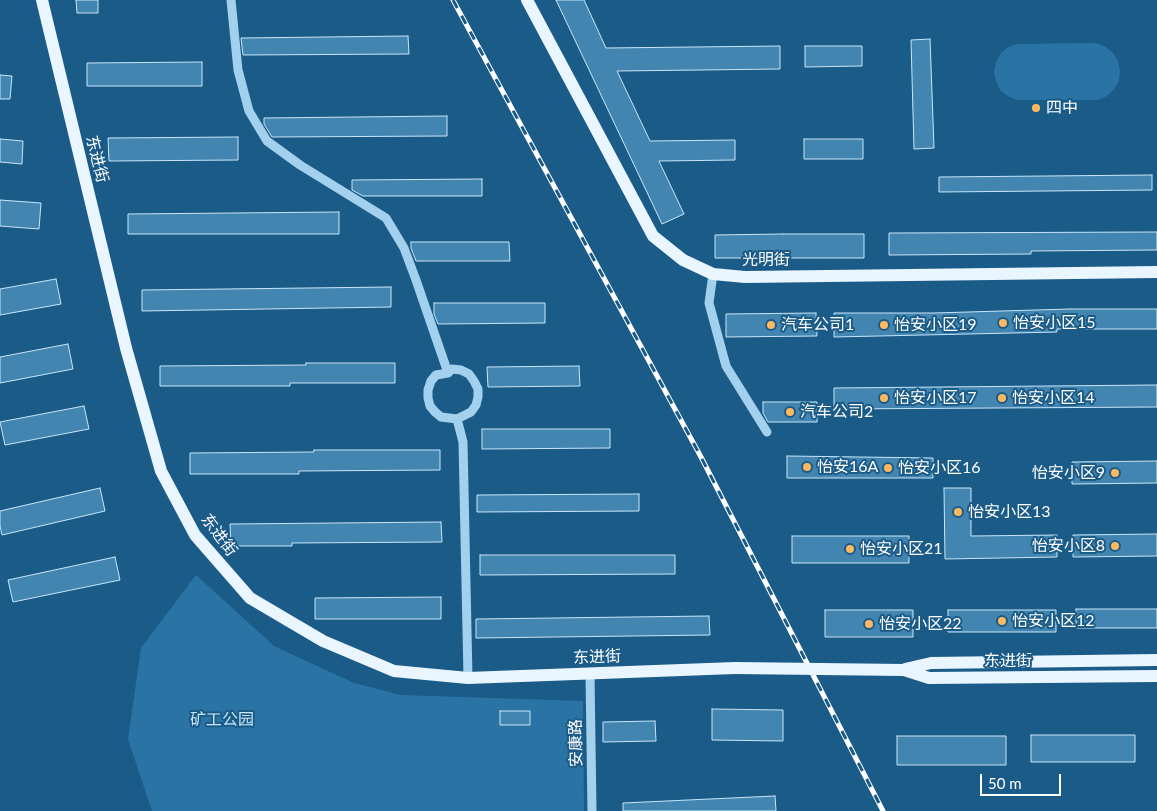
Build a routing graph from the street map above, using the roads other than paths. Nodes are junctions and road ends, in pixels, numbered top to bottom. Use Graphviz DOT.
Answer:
graph roads {
  1 [pos="42,0"];
  2 [pos="232,0"];
  3 [pos="527,0"];
  4 [pos="1157,272"];
  5 [pos="712,274"];
  6 [pos="448,373"];
  7 [pos="457,419"];
  8 [pos="767,432"];
  9 [pos="1157,660"];
  10 [pos="904,670"];
  11 [pos="590,674"];
  12 [pos="1157,676"];
  13 [pos="468,678"];
  14 [pos="592,811"];
  1 -- 13 [label="main road, 东进街"];
  2 -- 6 [label="street"];
  3 -- 5 [label="main road, 光明街"];
  4 -- 5 [label="main road, 光明街"];
  5 -- 8 [label="street"];
  6 -- 7 [label="street"];
  6 -- 7 [label="street"];
  7 -- 13 [label="street"];
  9 -- 10 [label="main road, 东进街"];
  10 -- 11 [label="main road, 东进街, bridge"];
  10 -- 12 [label="main road, 东进街"];
  11 -- 13 [label="main road, 东进街"];
  11 -- 14 [label="street, 安康路"];
}
